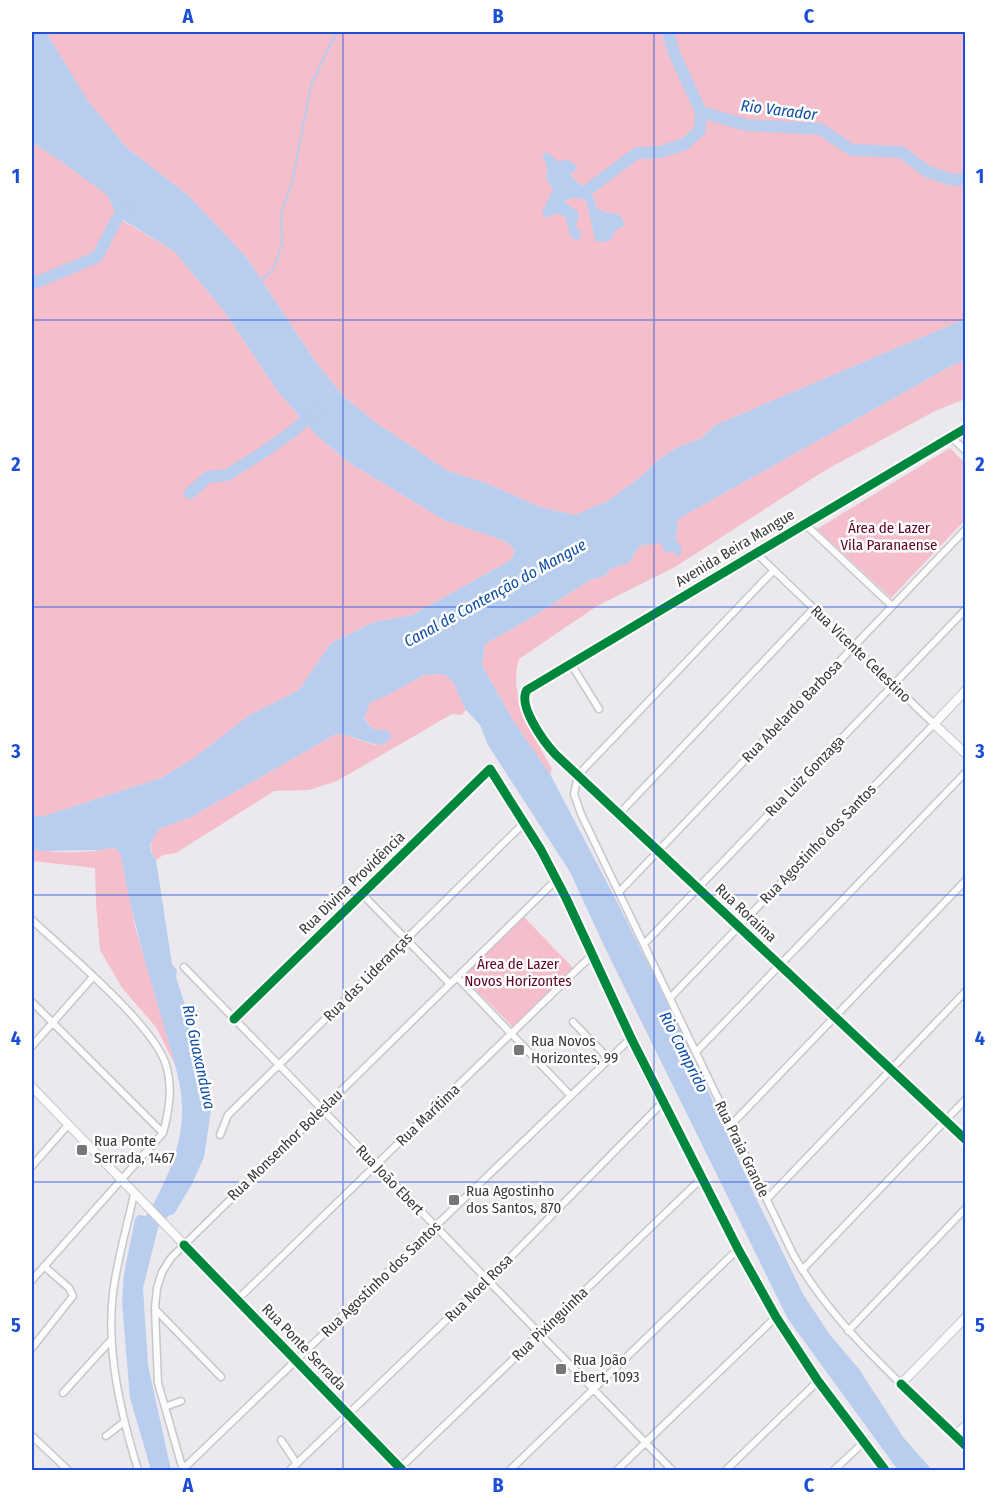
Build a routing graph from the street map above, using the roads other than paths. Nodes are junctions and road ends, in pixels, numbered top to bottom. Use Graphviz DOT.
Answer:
graph roads {
  1 [pos="966,428"];
  2 [pos="950,436"];
  3 [pos="966,451"];
  4 [pos="805,524"];
  5 [pos="966,529"];
  6 [pos="756,553"];
  7 [pos="774,570"];
  8 [pos="892,606"];
  9 [pos="814,608"];
  10 [pos="966,609"];
  11 [pos="853,647"];
  12 [pos="571,664"];
  13 [pos="893,685"];
  14 [pos="966,690"];
  15 [pos="523,697"];
  16 [pos="599,709"];
  17 [pos="934,724"];
  18 [pos="966,754"];
  19 [pos="966,772"];
  20 [pos="578,775"];
  21 [pos="619,814"];
  22 [pos="524,823"];
  23 [pos="658,851"];
  24 [pos="556,880"];
  25 [pos="966,880"];
  26 [pos="698,888"];
  27 [pos="619,892"];
  28 [pos="362,894"];
  29 [pos="32,920"];
  30 [pos="739,927"];
  31 [pos="406,939"];
  32 [pos="644,944"];
  33 [pos="592,955"];
  34 [pos="780,965"];
  35 [pos="183,967"];
  36 [pos="93,977"];
  37 [pos="457,977"];
  38 [pos="450,984"];
  39 [pos="966,991"];
  40 [pos="670,998"];
  41 [pos="32,1002"];
  42 [pos="835,1017"];
  43 [pos="234,1019"];
  44 [pos="53,1022"];
  45 [pos="573,1022"];
  46 [pos="511,1034"];
  47 [pos="631,1038"];
  48 [pos="32,1046"];
  49 [pos="696,1052"];
  50 [pos="609,1059"];
  51 [pos="279,1065"];
  52 [pos="890,1069"];
  53 [pos="32,1087"];
  54 [pos="571,1096"];
  55 [pos="966,1099"];
  56 [pos="663,1102"];
  57 [pos="322,1109"];
  58 [pos="945,1121"];
  59 [pos="68,1125"];
  60 [pos="731,1125"];
  61 [pos="163,1133"];
  62 [pos="220,1135"];
  63 [pos="966,1140"];
  64 [pos="376,1165"];
  65 [pos="32,1166"];
  66 [pos="702,1178"];
  67 [pos="121,1180"];
  68 [pos="134,1194"];
  69 [pos="766,1199"];
  70 [pos="966,1208"];
  71 [pos="435,1226"];
  72 [pos="184,1245"];
  73 [pos="738,1249"];
  74 [pos="44,1266"];
  75 [pos="802,1270"];
  76 [pos="32,1280"];
  77 [pos="488,1280"];
  78 [pos="237,1300"];
  79 [pos="155,1308"];
  80 [pos="776,1317"];
  81 [pos="966,1317"];
  82 [pos="848,1331"];
  83 [pos="540,1334"];
  84 [pos="112,1339"];
  85 [pos="32,1348"];
  86 [pos="296,1361"];
  87 [pos="220,1377"];
  88 [pos="818,1381"];
  89 [pos="902,1384"];
  90 [pos="594,1389"];
  91 [pos="63,1393"];
  92 [pos="181,1401"];
  93 [pos="165,1407"];
  94 [pos="348,1415"];
  95 [pos="124,1422"];
  96 [pos="966,1425"];
  97 [pos="32,1436"];
  98 [pos="106,1436"];
  99 [pos="955,1436"];
  100 [pos="281,1440"];
  101 [pos="645,1443"];
  102 [pos="863,1443"];
  103 [pos="966,1446"];
  104 [pos="297,1464"];
  105 [pos="68,1470"];
  106 [pos="138,1470"];
  107 [pos="183,1470"];
  108 [pos="290,1470"];
  109 [pos="400,1470"];
  110 [pos="510,1470"];
  111 [pos="617,1470"];
  112 [pos="672,1470"];
  113 [pos="726,1470"];
  114 [pos="834,1470"];
  115 [pos="885,1470"];
  1 -- 2 [label="street, Avenida Beira Mangue"];
  2 -- 3 [label="street"];
  2 -- 4 [label="street, Avenida Beira Mangue"];
  4 -- 6 [label="street, Avenida Beira Mangue"];
  4 -- 8 [label="street"];
  5 -- 8 [label="street, Rua Abelardo Barbosa"];
  6 -- 7 [label="street, Rua Vicente Celestino"];
  6 -- 12 [label="street, Avenida Beira Mangue"];
  7 -- 9 [label="street, Rua Vicente Celestino"];
  7 -- 20 [label="street"];
  8 -- 11 [label="street, Rua Abelardo Barbosa"];
  9 -- 11 [label="street, Rua Vicente Celestino"];
  9 -- 21 [label="street"];
  10 -- 13 [label="street, Rua Luiz Gonzaga"];
  11 -- 13 [label="street, Rua Vicente Celestino"];
  11 -- 23 [label="street, Rua Abelardo Barbosa"];
  12 -- 15 [label="street, Avenida Beira Mangue"];
  12 -- 16 [label="street"];
  13 -- 17 [label="street, Rua Vicente Celestino"];
  13 -- 26 [label="street, Rua Luiz Gonzaga"];
  14 -- 17 [label="street, Rua Agostinho dos Santos"];
  15 -- 20 [label="street, Rua Roraima"];
  17 -- 18 [label="street, Rua Vicente Celestino"];
  17 -- 30 [label="street, Rua Agostinho dos Santos"];
  19 -- 34 [label="street"];
  20 -- 21 [label="street, Rua Roraima"];
  20 -- 27 [label="street, Rua Praia Grande"];
  21 -- 23 [label="street, Rua Roraima"];
  22 -- 24 [label="street"];
  22 -- 28 [label="street, Rua Divina Providência"];
  22 -- 31 [label="street, Rua das Lideranças"];
  23 -- 26 [label="street, Rua Roraima"];
  23 -- 27 [label="street, Rua Abelardo Barbosa"];
  24 -- 33 [label="street"];
  24 -- 37 [label="street, Rua Monsenhor Boleslau"];
  25 -- 42 [label="street"];
  26 -- 30 [label="street, Rua Roraima"];
  26 -- 32 [label="street, Rua Luiz Gonzaga"];
  27 -- 32 [label="street, Rua Praia Grande"];
  28 -- 31 [label="street"];
  28 -- 43 [label="street, Rua Divina Providência"];
  29 -- 36 [label="street"];
  30 -- 34 [label="street, Rua Roraima"];
  30 -- 40 [label="street, Rua Agostinho dos Santos"];
  31 -- 38 [label="street"];
  31 -- 51 [label="street, Rua das Lideranças"];
  32 -- 40 [label="street, Rua Praia Grande"];
  33 -- 46 [label="street, Rua Marítima"];
  33 -- 47 [label="street"];
  34 -- 42 [label="street, Rua Roraima"];
  34 -- 49 [label="street"];
  35 -- 43 [label="street, Rua João Ebert"];
  36 -- 44 [label="street"];
  36 -- 61 [label="street"];
  37 -- 38 [label="street, Rua Monsenhor Boleslau"];
  37 -- 46 [label="street"];
  38 -- 57 [label="street, Rua Monsenhor Boleslau"];
  39 -- 52 [label="street"];
  40 -- 49 [label="street, Rua Praia Grande"];
  41 -- 44 [label="street"];
  42 -- 52 [label="street, Rua Roraima"];
  42 -- 60 [label="street"];
  43 -- 51 [label="street, Rua João Ebert"];
  44 -- 48 [label="street"];
  44 -- 61 [label="street"];
  45 -- 50 [label="street"];
  46 -- 54 [label="street"];
  46 -- 64 [label="street, Rua Marítima"];
  47 -- 50 [label="street, Rua Agostinho dos Santos"];
  47 -- 56 [label="street"];
  49 -- 60 [label="street, Rua Praia Grande"];
  50 -- 54 [label="street, Rua Agostinho dos Santos"];
  51 -- 57 [label="street, Rua João Ebert"];
  51 -- 62 [label="street, Rua das Lideranças"];
  52 -- 58 [label="street, Rua Roraima"];
  52 -- 69 [label="street"];
  53 -- 59 [label="street, Rua Ponte Serrada"];
  54 -- 71 [label="street, Rua Agostinho dos Santos"];
  55 -- 58 [label="street"];
  56 -- 66 [label="street"];
  56 -- 77 [label="street, Rua Noel Rosa"];
  57 -- 64 [label="street, Rua João Ebert"];
  57 -- 72 [label="street, Rua Monsenhor Boleslau"];
  58 -- 63 [label="street, Rua Roraima"];
  58 -- 75 [label="street"];
  59 -- 65 [label="street"];
  59 -- 67 [label="street, Rua Ponte Serrada"];
  60 -- 69 [label="street, Rua Praia Grande"];
  61 -- 67 [label="street"];
  64 -- 71 [label="street, Rua João Ebert"];
  64 -- 78 [label="street, Rua Marítima"];
  66 -- 73 [label="street"];
  66 -- 83 [label="street, Rua Pixinguinha"];
  67 -- 68 [label="street, Rua Ponte Serrada"];
  67 -- 74 [label="street"];
  68 -- 72 [label="street, Rua Ponte Serrada"];
  68 -- 84 [label="street"];
  69 -- 75 [label="street, Rua Praia Grande"];
  70 -- 82 [label="street"];
  71 -- 77 [label="street, Rua João Ebert"];
  71 -- 86 [label="street, Rua Agostinho dos Santos"];
  72 -- 78 [label="street, Rua Ponte Serrada"];
  72 -- 79 [label="street, Rua Monsenhor Boleslau"];
  73 -- 80 [label="street"];
  73 -- 90 [label="street"];
  74 -- 76 [label="street"];
  74 -- 85 [label="street"];
  75 -- 82 [label="street, Rua Praia Grande"];
  77 -- 83 [label="street, Rua João Ebert"];
  77 -- 94 [label="street, Rua Noel Rosa"];
  78 -- 86 [label="street, Rua Ponte Serrada"];
  79 -- 87 [label="street"];
  79 -- 93 [label="street, Rua Monsenhor Boleslau"];
  80 -- 88 [label="street"];
  80 -- 101 [label="street"];
  81 -- 89 [label="street"];
  82 -- 89 [label="street, Rua Praia Grande"];
  83 -- 90 [label="street, Rua João Ebert"];
  83 -- 109 [label="street, Rua Pixinguinha"];
  84 -- 91 [label="street"];
  84 -- 95 [label="street"];
  86 -- 94 [label="street, Rua Ponte Serrada"];
  86 -- 107 [label="street, Rua Agostinho dos Santos"];
  88 -- 102 [label="street"];
  88 -- 113 [label="street"];
  89 -- 99 [label="street, Rua Praia Grande"];
  90 -- 101 [label="street, Rua João Ebert"];
  90 -- 110 [label="street"];
  92 -- 93 [label="street"];
  93 -- 107 [label="street, Rua Monsenhor Boleslau"];
  94 -- 104 [label="street, Rua Noel Rosa"];
  94 -- 109 [label="street, Rua Ponte Serrada"];
  95 -- 98 [label="street"];
  95 -- 106 [label="street"];
  96 -- 99 [label="street"];
  97 -- 105 [label="street"];
  99 -- 103 [label="street, Rua Praia Grande"];
  100 -- 104 [label="street"];
  101 -- 111 [label="street"];
  101 -- 112 [label="street, Rua João Ebert"];
  102 -- 114 [label="street"];
  102 -- 115 [label="street"];
  104 -- 108 [label="street, Rua Noel Rosa"];
}
